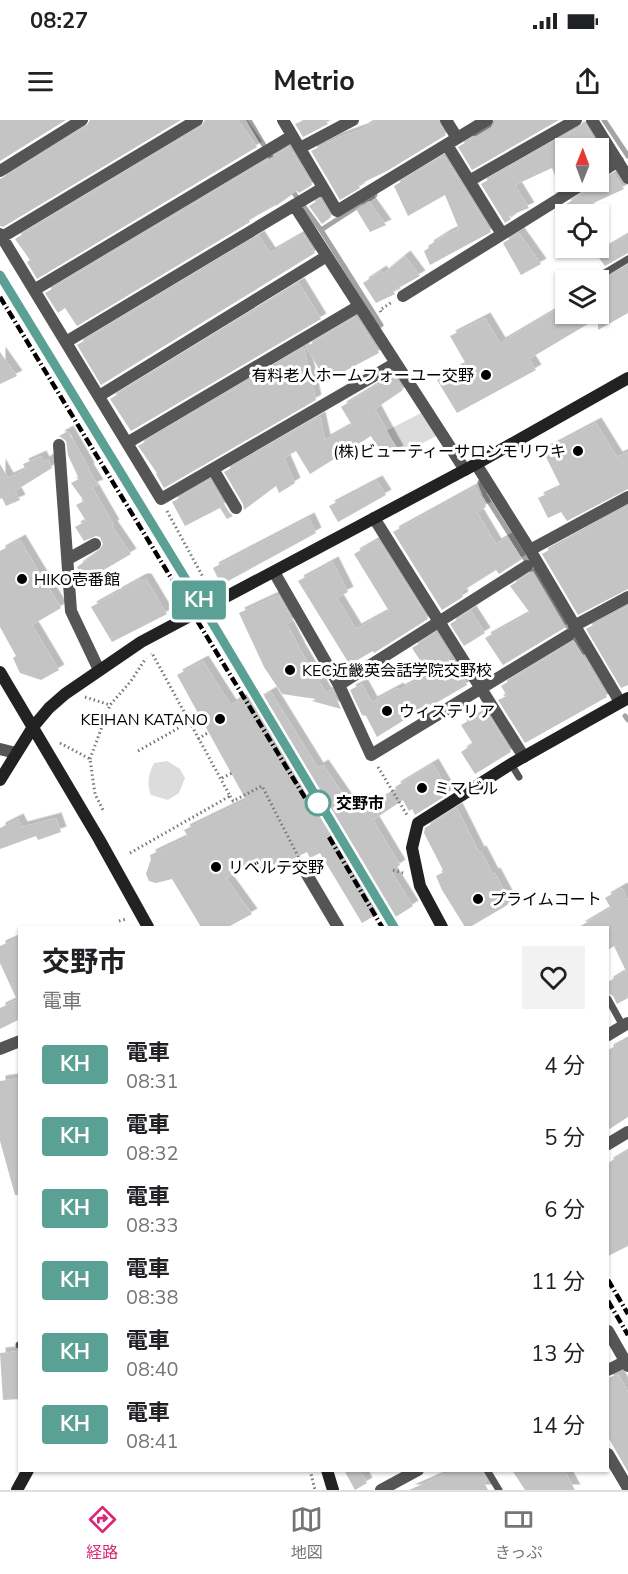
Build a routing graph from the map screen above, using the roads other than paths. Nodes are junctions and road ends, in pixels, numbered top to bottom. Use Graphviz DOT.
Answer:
graph roads {
  1 [pos="82,120"];
  2 [pos="196,120"];
  3 [pos="283,120"];
  4 [pos="354,120"];
  5 [pos="446,120"];
  6 [pos="487,120"];
  7 [pos="576,120"];
  8 [pos="592,120"];
  9 [pos="292,136"];
  10 [pos="450,143"];
  11 [pos="300,148"];
  12 [pos="618,161"];
  13 [pos="609,167"];
  14 [pos="0,171"];
  15 [pos="628,178"];
  16 [pos="469,181"];
  17 [pos="323,188"];
  18 [pos="570,192"];
  19 [pos="294,205"];
  20 [pos="502,234"];
  21 [pos="1,235"];
  22 [pos="327,256"];
  23 [pos="628,259"];
  24 [pos="609,270"];
  25 [pos="34,290"];
  26 [pos="403,296"];
  27 [pos="359,306"];
  28 [pos="66,342"];
  29 [pos="396,363"];
  30 [pos="628,378"];
  31 [pos="99,396"];
  32 [pos="127,443"];
  33 [pos="58,445"];
  34 [pos="471,467"];
  35 [pos="213,469"];
  36 [pos="628,497"];
  37 [pos="236,508"];
  38 [pos="374,518"];
  39 [pos="95,544"];
  40 [pos="530,549"];
  41 [pos="68,559"];
  42 [pos="527,566"];
  43 [pos="274,572"];
  44 [pos="628,597"];
  45 [pos="439,621"];
  46 [pos="571,630"];
  47 [pos="99,670"];
  48 [pos="0,672"];
  49 [pos="339,685"];
  50 [pos="481,688"];
  51 [pos="624,700"];
  52 [pos="33,727"];
  53 [pos="0,749"];
  54 [pos="16,753"];
  55 [pos="524,757"];
  56 [pos="511,764"];
  57 [pos="519,777"];
  58 [pos="0,780"];
  59 [pos="306,873"];
  60 [pos="147,926"];
  61 [pos="337,926"];
  62 [pos="441,926"];
  63 [pos="609,1000"];
  64 [pos="625,1024"];
  65 [pos="609,1034"];
  66 [pos="18,1042"];
  67 [pos="0,1049"];
  68 [pos="628,1132"];
  69 [pos="609,1143"];
  70 [pos="609,1333"];
  71 [pos="627,1362"];
  72 [pos="609,1370"];
  73 [pos="609,1456"];
  74 [pos="27,1472"];
  75 [pos="328,1472"];
  76 [pos="414,1472"];
  77 [pos="488,1472"];
  78 [pos="623,1487"];
  79 [pos="16,1490"];
  80 [pos="333,1490"];
  81 [pos="381,1490"];
  82 [pos="498,1490"];
  1 -- 14 [label="street"];
  2 -- 21 [label="street"];
  3 -- 9 [label="street"];
  4 -- 11 [label="street"];
  5 -- 10 [label="street"];
  6 -- 10 [label="street"];
  7 -- 16 [label="street"];
  8 -- 12 [label="street"];
  9 -- 11 [label="street"];
  9 -- 25 [label="street"];
  10 -- 16 [label="street"];
  10 -- 17 [label="street"];
  11 -- 17 [label="street"];
  12 -- 13 [label="street"];
  12 -- 15 [label="street"];
  16 -- 20 [label="street"];
  17 -- 19 [label="street"];
  18 -- 20 [label="street"];
  19 -- 22 [label="street"];
  19 -- 28 [label="street"];
  20 -- 26 [label="street"];
  21 -- 25 [label="street"];
  22 -- 27 [label="street"];
  22 -- 31 [label="street"];
  23 -- 24 [label="lane"];
  25 -- 28 [label="street"];
  27 -- 29 [label="street"];
  27 -- 32 [label="street"];
  28 -- 31 [label="street"];
  29 -- 34 [label="street"];
  29 -- 35 [label="street"];
  30 -- 34 [label="street"];
  31 -- 32 [label="street"];
  32 -- 35 [label="street"];
  33 -- 41 [label="street"];
  34 -- 38 [label="street"];
  34 -- 40 [label="street"];
  35 -- 37 [label="street"];
  36 -- 40 [label="street"];
  38 -- 43 [label="street"];
  38 -- 45 [label="street"];
  39 -- 41 [label="street"];
  40 -- 46 [label="street"];
  41 -- 47 [label="street"];
  42 -- 45 [label="street"];
  43 -- 47 [label="street"];
  43 -- 49 [label="street"];
  44 -- 46 [label="street"];
  45 -- 49 [label="street"];
  45 -- 50 [label="street"];
  46 -- 50 [label="street"];
  46 -- 51 [label="street"];
  47 -- 52 [label="street"];
  48 -- 52 [label="street"];
  49 -- 50 [label="street"];
  50 -- 55 [label="street"];
  51 -- 55 [label="street"];
  52 -- 54 [label="street"];
  52 -- 60 [label="street"];
  53 -- 54 [label="street"];
  54 -- 58 [label="street"];
  55 -- 56 [label="street"];
  56 -- 57 [label="lane"];
  56 -- 62 [label="street"];
  59 -- 61 [label="street"];
  63 -- 64 [label="lane"];
  64 -- 65 [label="street"];
  66 -- 67 [label="street"];
  68 -- 69 [label="street"];
  70 -- 71 [label="street"];
  71 -- 72 [label="street"];
  73 -- 78 [label="street"];
  74 -- 79 [label="street"];
  75 -- 80 [label="street"];
  76 -- 81 [label="street"];
  77 -- 82 [label="lane"];
}
